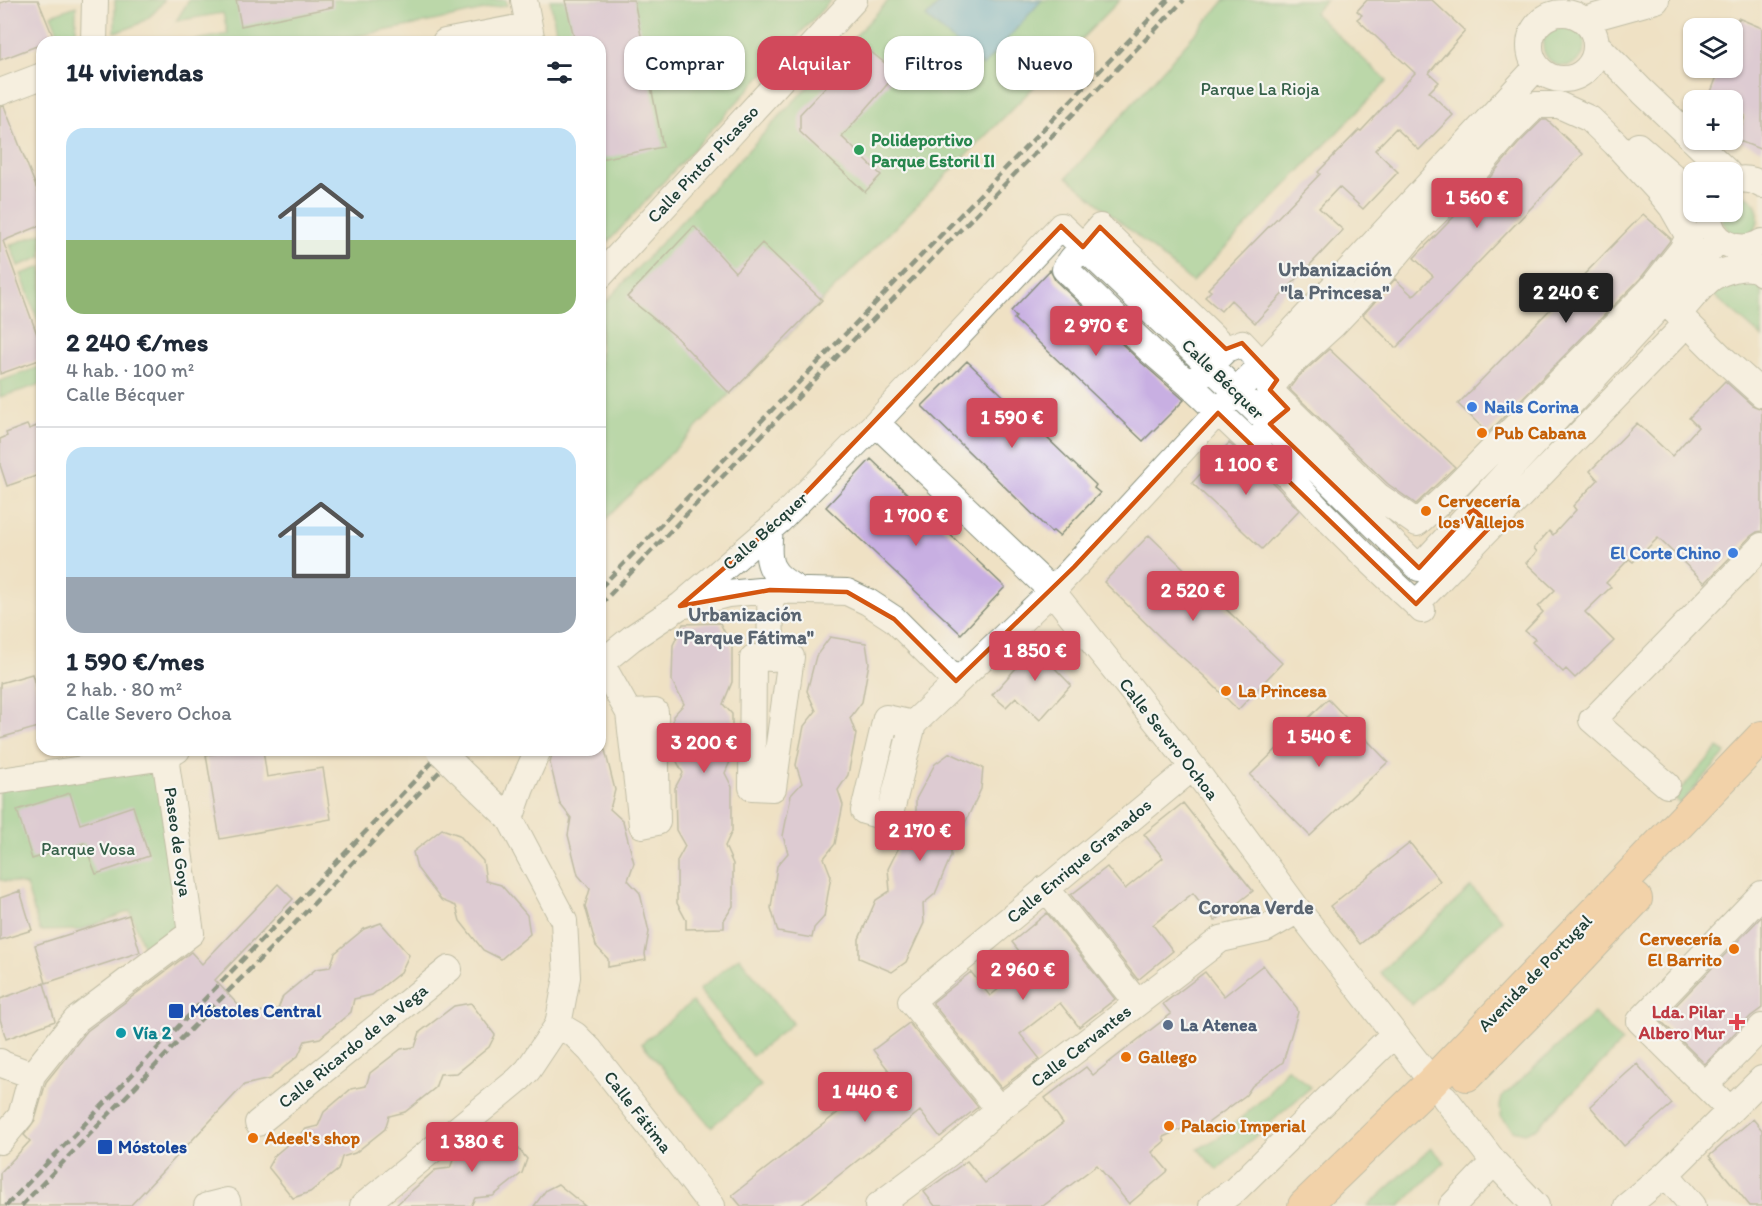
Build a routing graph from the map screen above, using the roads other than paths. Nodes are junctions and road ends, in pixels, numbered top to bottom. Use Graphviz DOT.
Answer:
graph roads {
  1 [pos="95,0"];
  2 [pos="524,0"];
  3 [pos="854,0"];
  4 [pos="1656,0"];
  5 [pos="1540,9"];
  6 [pos="1584,20"];
  7 [pos="530,34"];
  8 [pos="94,36"];
  9 [pos="509,36"];
  10 [pos="1596,44"];
  11 [pos="1537,67"];
  12 [pos="36,78"];
  13 [pos="1564,79"];
  14 [pos="0,92"];
  15 [pos="1715,162"];
  16 [pos="1743,179"];
  17 [pos="1683,185"];
  18 [pos="1762,185"];
  19 [pos="1709,222"];
  20 [pos="1719,239"];
  21 [pos="1762,243"];
  22 [pos="1083,248"];
  23 [pos="606,266"];
  24 [pos="1762,273"];
  25 [pos="1670,307"];
  26 [pos="1218,358"];
  27 [pos="1270,372"];
  28 [pos="1190,385"];
  29 [pos="1237,392"];
  30 [pos="1762,394"];
  31 [pos="1218,413"];
  32 [pos="1279,416"];
  33 [pos="876,423"];
  34 [pos="1252,444"];
  35 [pos="1452,491"];
  36 [pos="1482,518"];
  37 [pos="770,529"];
  38 [pos="1762,546"];
  39 [pos="770,590"];
  40 [pos="799,590"];
  41 [pos="1052,591"];
  42 [pos="680,606"];
  43 [pos="771,658"];
  44 [pos="606,660"];
  45 [pos="606,673"];
  46 [pos="956,681"];
  47 [pos="629,713"];
  48 [pos="913,724"];
  49 [pos="1762,737"];
  50 [pos="146,756"];
  51 [pos="169,756"];
  52 [pos="445,756"];
  53 [pos="535,756"];
  54 [pos="1192,767"];
  55 [pos="1762,767"];
  56 [pos="0,781"];
  57 [pos="1667,785"];
  58 [pos="510,819"];
  59 [pos="1046,888"];
  60 [pos="1762,894"];
  61 [pos="1298,910"];
  62 [pos="449,969"];
  63 [pos="1137,1003"];
  64 [pos="558,1025"];
  65 [pos="1762,1027"];
  66 [pos="1394,1034"];
  67 [pos="0,1062"];
  68 [pos="32,1075"];
  69 [pos="1761,1084"];
  70 [pos="1705,1085"];
  71 [pos="1438,1090"];
  72 [pos="999,1109"];
  73 [pos="1730,1110"];
  74 [pos="258,1124"];
  75 [pos="0,1141"];
  76 [pos="1494,1162"];
  77 [pos="1665,1174"];
  78 [pos="363,1206"];
  79 [pos="711,1206"];
  80 [pos="878,1206"];
  81 [pos="1212,1206"];
  82 [pos="1304,1206"];
  83 [pos="1334,1206"];
  84 [pos="1452,1206"];
  85 [pos="1536,1206"];
  86 [pos="1627,1206"];
  87 [pos="1693,1206"];
  1 -- 8 [label="street"];
  2 -- 7 [label="street"];
  3 -- 23 [label="street, Calle Pintor Picasso"];
  4 -- 6 [label="street"];
  5 -- 6 [label="street"];
  5 -- 11 [label="street"];
  6 -- 10 [label="street"];
  7 -- 9 [label="street"];
  10 -- 13 [label="street"];
  10 -- 15 [label="street"];
  11 -- 13 [label="street"];
  11 -- 27 [label="street"];
  12 -- 14 [label="street"];
  13 -- 17 [label="street"];
  16 -- 18 [label="street"];
  19 -- 20 [label="street"];
  20 -- 21 [label="street"];
  20 -- 25 [label="street, Calle Bécquer"];
  22 -- 26 [label="street, Calle Bécquer"];
  22 -- 26 [label="street"];
  22 -- 28 [label="street"];
  22 -- 33 [label="street, Calle Bécquer"];
  24 -- 25 [label="street"];
  25 -- 27 [label="street"];
  25 -- 30 [label="street"];
  25 -- 35 [label="street"];
  25 -- 36 [label="street, Calle Bécquer"];
  26 -- 27 [label="street"];
  26 -- 28 [label="street"];
  26 -- 29 [label="street, Calle Bécquer"];
  27 -- 29 [label="street"];
  27 -- 32 [label="street"];
  28 -- 31 [label="street"];
  29 -- 31 [label="street"];
  29 -- 32 [label="street, Calle Bécquer"];
  31 -- 34 [label="street"];
  31 -- 41 [label="street"];
  32 -- 34 [label="street"];
  32 -- 35 [label="street"];
  32 -- 36 [label="street, Calle Bécquer"];
  33 -- 37 [label="street, Calle Bécquer"];
  33 -- 41 [label="street, Calle Severo Ochoa"];
  34 -- 36 [label="street"];
  35 -- 36 [label="street"];
  37 -- 40 [label="street"];
  37 -- 42 [label="street, Calle Bécquer"];
  38 -- 57 [label="street"];
  39 -- 40 [label="street"];
  39 -- 42 [label="street"];
  39 -- 43 [label="street"];
  40 -- 46 [label="street"];
  41 -- 46 [label="street"];
  41 -- 54 [label="street, Calle Severo Ochoa"];
  42 -- 44 [label="street, Calle Bécquer"];
  45 -- 47 [label="street"];
  46 -- 48 [label="street"];
  49 -- 71 [label="main road, Avenida de Portugal"];
  50 -- 56 [label="street"];
  51 -- 68 [label="street, Paseo de Goya"];
  52 -- 58 [label="street, bridge"];
  53 -- 58 [label="street"];
  54 -- 59 [label="street, Calle Enrique Granados"];
  54 -- 61 [label="street, Calle Severo Ochoa"];
  55 -- 71 [label="main road, Avenida de Portugal"];
  58 -- 64 [label="street"];
  59 -- 63 [label="street"];
  59 -- 72 [label="street, Calle Enrique Granados"];
  60 -- 70 [label="street"];
  61 -- 63 [label="street, Calle Cervantes"];
  61 -- 66 [label="street, Calle Severo Ochoa"];
  62 -- 74 [label="street, Calle Ricardo de la Vega"];
  63 -- 72 [label="street, Calle Cervantes"];
  64 -- 78 [label="street"];
  64 -- 79 [label="street, Calle Fátima"];
  65 -- 70 [label="street"];
  66 -- 71 [label="street, Calle Severo Ochoa"];
  66 -- 81 [label="street"];
  67 -- 68 [label="street"];
  68 -- 75 [label="street"];
  69 -- 73 [label="street"];
  70 -- 73 [label="street"];
  71 -- 76 [label="street, Calle Severo Ochoa"];
  71 -- 82 [label="main road, Avenida de Portugal"];
  71 -- 83 [label="main road, Avenida de Portugal"];
  72 -- 80 [label="street, Calle Cervantes"];
  73 -- 77 [label="street"];
  76 -- 84 [label="street"];
  76 -- 85 [label="street, Calle Severo Ochoa"];
  77 -- 86 [label="street"];
  77 -- 87 [label="street"];
}
